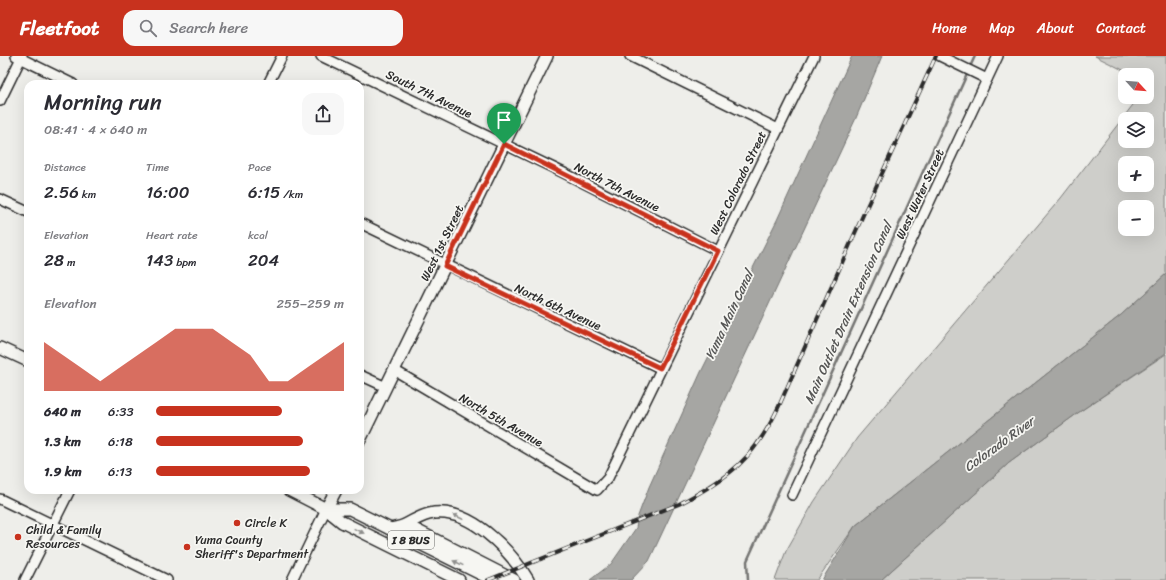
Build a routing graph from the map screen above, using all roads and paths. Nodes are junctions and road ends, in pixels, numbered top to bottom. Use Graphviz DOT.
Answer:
graph roads {
  1 [pos="282,56"];
  2 [pos="321,56"];
  3 [pos="547,56"];
  4 [pos="630,56"];
  5 [pos="814,56"];
  6 [pos="940,56"];
  7 [pos="998,56"];
  8 [pos="20,57"];
  9 [pos="987,79"];
  10 [pos="65,80"];
  11 [pos="270,80"];
  12 [pos="0,101"];
  13 [pos="778,129"];
  14 [pos="504,144"];
  15 [pos="0,199"];
  16 [pos="24,210"];
  17 [pos="364,226"];
  18 [pos="718,251"];
  19 [pos="445,266"];
  20 [pos="0,348"];
  21 [pos="24,359"];
  22 [pos="660,368"];
  23 [pos="394,370"];
  24 [pos="364,377"];
  25 [pos="386,387"];
  26 [pos="364,432"];
  27 [pos="597,490"];
  28 [pos="68,494"];
  29 [pos="297,494"];
  30 [pos="334,494"];
  31 [pos="792,495"];
  32 [pos="0,499"];
  33 [pos="326,509"];
  34 [pos="52,525"];
  35 [pos="406,525"];
  36 [pos="390,529"];
  37 [pos="25,580"];
  38 [pos="167,580"];
  39 [pos="292,580"];
  40 [pos="459,580"];
  41 [pos="493,580"];
  42 [pos="514,580"];
  43 [pos="528,580"];
  1 -- 11 [label="street"];
  2 -- 14 [label="street, South 7th Avenue"];
  3 -- 14 [label="main road, West 1st Street"];
  4 -- 13 [label="street"];
  5 -- 13 [label="street, West Colorado Street"];
  6 -- 9 [label="street"];
  7 -- 9 [label="street, West Water Street"];
  8 -- 10 [label="street"];
  8 -- 12 [label="street"];
  9 -- 31 [label="street, West Water Street"];
  13 -- 18 [label="street, West Colorado Street"];
  14 -- 18 [label="street, North 7th Avenue"];
  14 -- 19 [label="main road, West 1st Street"];
  15 -- 16 [label="street"];
  17 -- 19 [label="street, North 6th Avenue"];
  18 -- 22 [label="street, West Colorado Street"];
  19 -- 22 [label="street, North 6th Avenue"];
  19 -- 23 [label="main road, West 1st Street"];
  20 -- 21 [label="main road"];
  22 -- 27 [label="street, West Colorado Street"];
  23 -- 25 [label="main road, West 1st Street"];
  23 -- 27 [label="street, North 5th Avenue"];
  24 -- 25 [label="street"];
  25 -- 26 [label="main road, West 1st Street"];
  28 -- 34 [label="street"];
  29 -- 33 [label="main road, I 8 BUS"];
  30 -- 33 [label="main road"];
  32 -- 34 [label="street"];
  33 -- 36 [label="main road, I 8 BUS"];
  33 -- 39 [label="street"];
  33 -- 40 [label="main road, I 8 BUS, one-way"];
  34 -- 37 [label="street"];
  34 -- 38 [label="street"];
  35 -- 36 [label="main road"];
  35 -- 42 [label="main road"];
  43 -- 35 [label="main road, one-way"];
  41 -- 36 [label="main road, I 8 BUS, one-way"];
}
